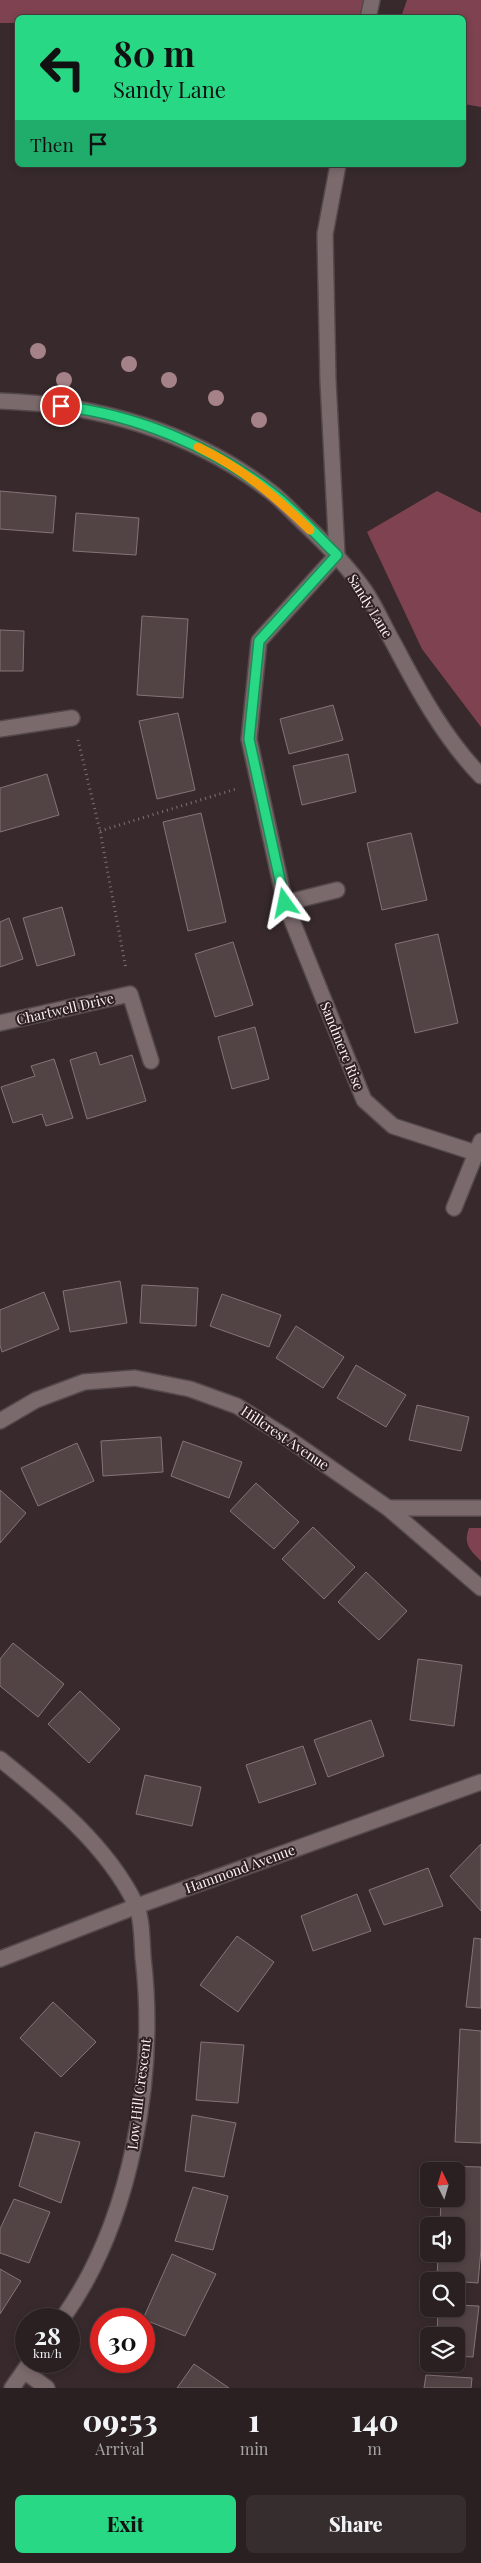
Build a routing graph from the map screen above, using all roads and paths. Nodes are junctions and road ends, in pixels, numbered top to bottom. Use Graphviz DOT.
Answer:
graph roads {
  1 [pos="372,0"];
  2 [pos="369,15"];
  3 [pos="338,167"];
  4 [pos="0,401"];
  5 [pos="337,555"];
  6 [pos="72,718"];
  7 [pos="0,729"];
  8 [pos="481,776"];
  9 [pos="260,782"];
  10 [pos="100,830"];
  11 [pos="337,890"];
  12 [pos="285,903"];
  13 [pos="130,994"];
  14 [pos="0,1023"];
  15 [pos="151,1062"];
  16 [pos="479,1147"];
  17 [pos="454,1208"];
  18 [pos="0,1421"];
  19 [pos="388,1508"];
  20 [pos="481,1508"];
  21 [pos="481,1588"];
  22 [pos="0,1759"];
  23 [pos="481,1782"];
  24 [pos="137,1906"];
  25 [pos="0,1959"];
  26 [pos="70,2308"];
  27 [pos="23,2373"];
  28 [pos="34,2373"];
  29 [pos="12,2388"];
  30 [pos="48,2388"];
  1 -- 2 [label="street"];
  3 -- 5 [label="street"];
  4 -- 5 [label="street, Sandy Lane"];
  5 -- 8 [label="street, Sandy Lane"];
  5 -- 9 [label="street, Sandmere Rise"];
  6 -- 7 [label="street"];
  6 -- 10 [label="path"];
  9 -- 10 [label="path"];
  9 -- 12 [label="street, Sandmere Rise"];
  10 -- 13 [label="path"];
  11 -- 12 [label="street"];
  12 -- 16 [label="street, Sandmere Rise"];
  13 -- 14 [label="street, Chartwell Drive"];
  13 -- 15 [label="street"];
  16 -- 17 [label="street, Sandmere Rise"];
  18 -- 19 [label="street, Hillcrest Avenue"];
  19 -- 20 [label="street"];
  19 -- 21 [label="street, Hillcrest Avenue"];
  22 -- 24 [label="street, Low Hill Crescent"];
  23 -- 24 [label="street, Hammond Avenue"];
  24 -- 25 [label="street, Hammond Avenue"];
  24 -- 26 [label="street, Low Hill Crescent"];
  27 -- 29 [label="street"];
  28 -- 30 [label="street"];
}
